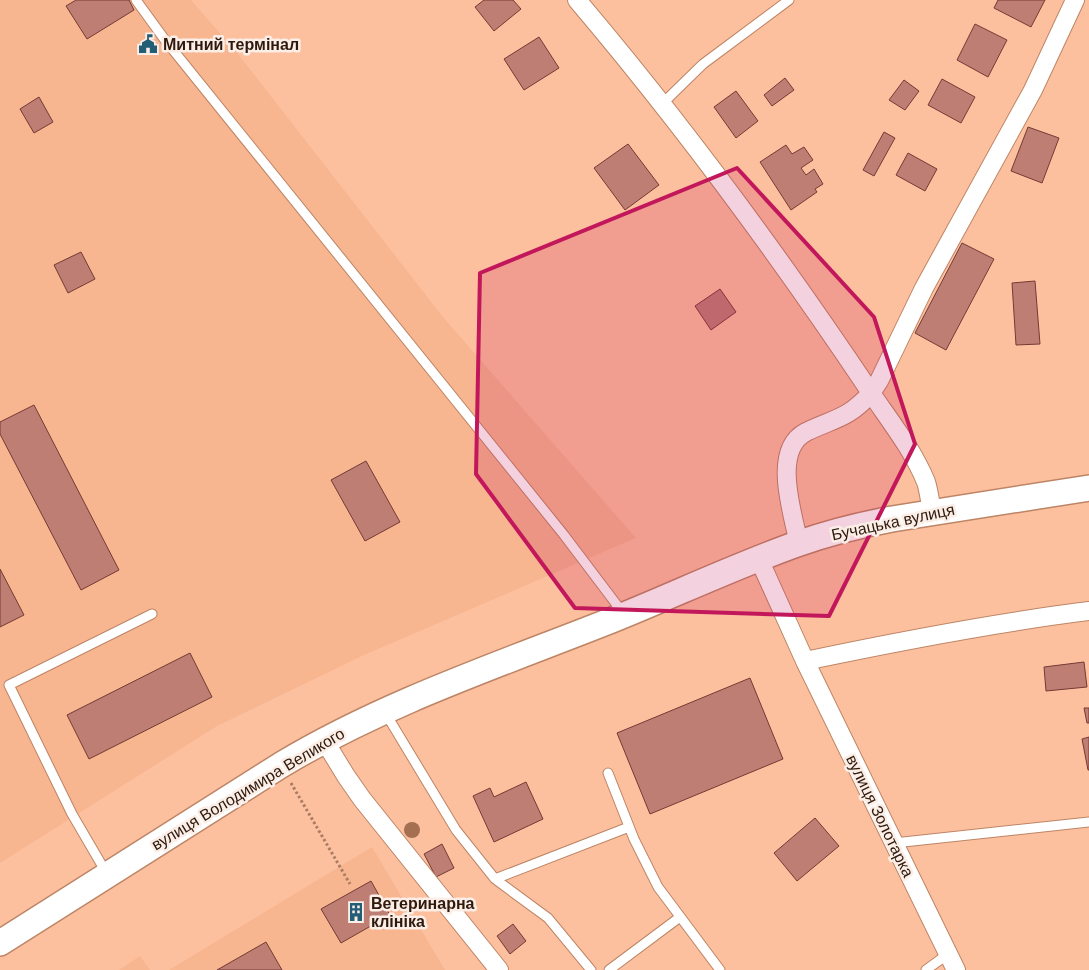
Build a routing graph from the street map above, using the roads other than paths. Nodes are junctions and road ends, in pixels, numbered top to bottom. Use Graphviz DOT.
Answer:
graph roads {
  1 [pos="136,0"];
  2 [pos="577,0"];
  3 [pos="790,0"];
  4 [pos="1075,0"];
  5 [pos="662,104"];
  6 [pos="872,393"];
  7 [pos="1089,488"];
  8 [pos="932,512"];
  9 [pos="799,544"];
  10 [pos="759,558"];
  11 [pos="703,582"];
  12 [pos="1089,611"];
  13 [pos="152,614"];
  14 [pos="625,615"];
  15 [pos="805,661"];
  16 [pos="9,685"];
  17 [pos="0,689"];
  18 [pos="385,712"];
  19 [pos="324,740"];
  20 [pos="608,772"];
  21 [pos="1089,822"];
  22 [pos="629,827"];
  23 [pos="894,843"];
  24 [pos="107,874"];
  25 [pos="495,879"];
  26 [pos="680,918"];
  27 [pos="0,943"];
  28 [pos="948,954"];
  29 [pos="498,970"];
  30 [pos="591,970"];
  31 [pos="609,970"];
  32 [pos="720,970"];
  33 [pos="926,970"];
  34 [pos="956,970"];
  1 -- 14 [label="lane"];
  2 -- 5 [label="street"];
  3 -- 5 [label="lane"];
  4 -- 6 [label="street"];
  5 -- 6 [label="street"];
  6 -- 8 [label="street"];
  6 -- 9 [label="street"];
  7 -- 8 [label="main road, Бучацька вулиця"];
  8 -- 9 [label="main road, Бучацька вулиця"];
  9 -- 10 [label="main road, Бучацька вулиця"];
  10 -- 11 [label="main road, Бучацька вулиця"];
  10 -- 15 [label="street, вулиця Золотарка"];
  11 -- 14 [label="main road, вулиця Володимира Великого"];
  12 -- 15 [label="street"];
  13 -- 16 [label="lane"];
  14 -- 18 [label="main road, вулиця Володимира Великого"];
  15 -- 23 [label="street, вулиця Золотарка"];
  16 -- 17 [label="lane"];
  16 -- 24 [label="lane"];
  18 -- 19 [label="main road, вулиця Володимира Великого"];
  18 -- 25 [label="lane"];
  19 -- 24 [label="main road, вулиця Володимира Великого"];
  19 -- 29 [label="street"];
  20 -- 22 [label="lane"];
  21 -- 23 [label="lane"];
  22 -- 25 [label="lane"];
  22 -- 26 [label="lane"];
  23 -- 28 [label="street, вулиця Золотарка"];
  24 -- 27 [label="main road, вулиця Володимира Великого"];
  25 -- 30 [label="lane"];
  26 -- 31 [label="lane"];
  26 -- 32 [label="lane"];
  28 -- 33 [label="lane"];
  28 -- 34 [label="street, вулиця Золотарка"];
}
